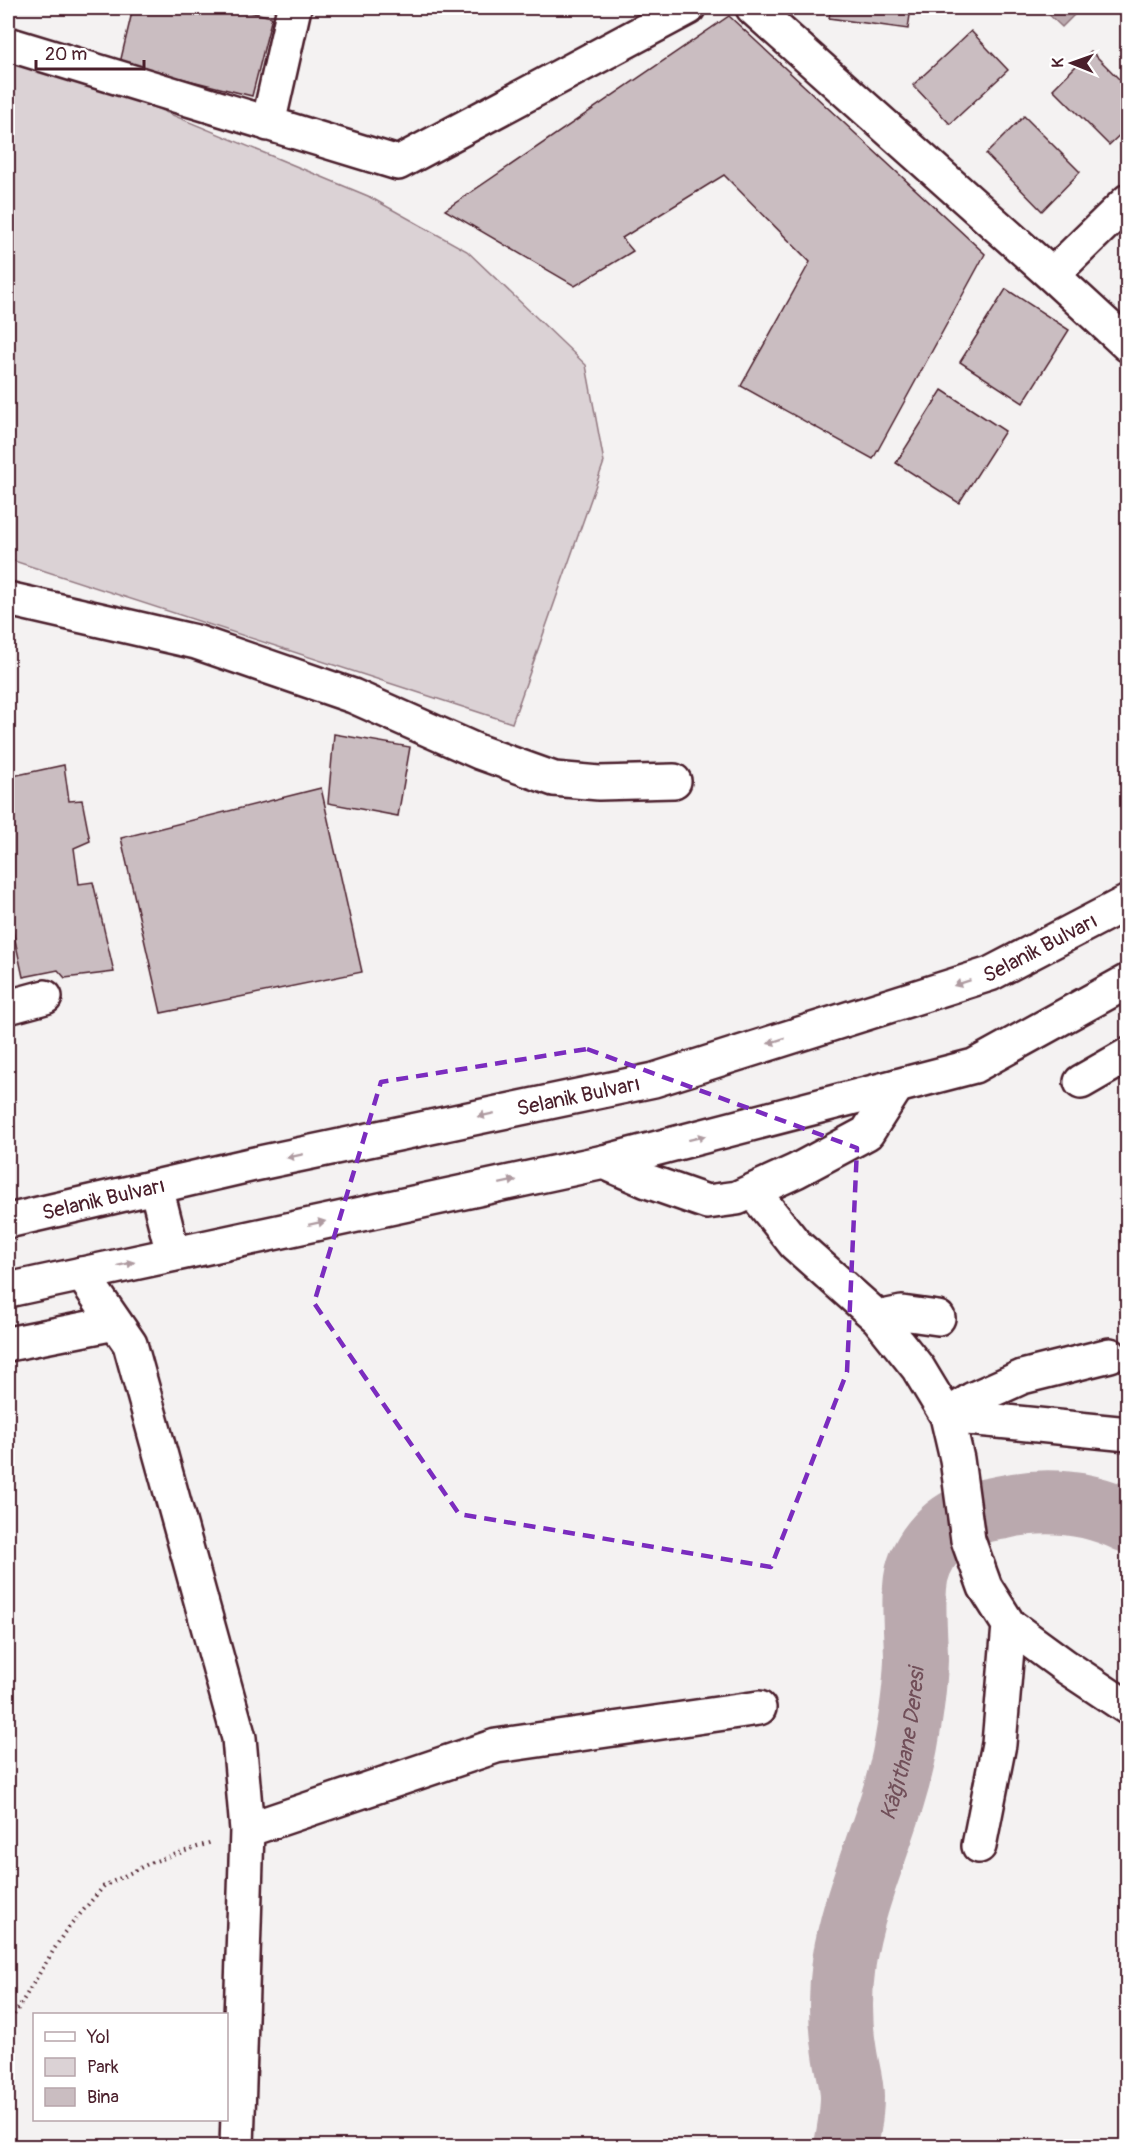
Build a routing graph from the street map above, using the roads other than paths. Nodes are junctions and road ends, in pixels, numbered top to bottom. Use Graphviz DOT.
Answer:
graph roads {
  1 [pos="294,8"];
  2 [pos="688,8"];
  3 [pos="753,8"];
  4 [pos="8,44"];
  5 [pos="268,124"];
  6 [pos="1128,201"];
  7 [pos="1052,275"];
  8 [pos="1128,345"];
  9 [pos="8,599"];
  10 [pos="674,781"];
  11 [pos="1128,902"];
  12 [pos="1128,981"];
  13 [pos="45,997"];
  14 [pos="8,1007"];
  15 [pos="1128,1055"];
  16 [pos="1080,1082"];
  17 [pos="897,1086"];
  18 [pos="604,1162"];
  19 [pos="156,1187"];
  20 [pos="753,1191"];
  21 [pos="8,1221"];
  22 [pos="173,1254"];
  23 [pos="82,1274"];
  24 [pos="8,1290"];
  25 [pos="878,1318"];
  26 [pos="938,1318"];
  27 [pos="115,1323"];
  28 [pos="8,1344"];
  29 [pos="1110,1354"];
  30 [pos="947,1416"];
  31 [pos="1128,1434"];
  32 [pos="1009,1625"];
  33 [pos="759,1708"];
  34 [pos="1128,1708"];
  35 [pos="247,1830"];
  36 [pos="979,1846"];
  37 [pos="237,2146"];
  1 -- 5 [label="street"];
  2 -- 5 [label="street"];
  3 -- 7 [label="street"];
  4 -- 5 [label="street"];
  6 -- 7 [label="street"];
  7 -- 8 [label="street"];
  9 -- 10 [label="street"];
  11 -- 19 [label="street, Selanik Bulvarı, one-way"];
  12 -- 17 [label="street"];
  13 -- 14 [label="street"];
  15 -- 16 [label="street"];
  18 -- 17 [label="street, one-way"];
  17 -- 20 [label="street"];
  18 -- 20 [label="street"];
  22 -- 18 [label="street, one-way"];
  19 -- 21 [label="street, Selanik Bulvarı"];
  19 -- 22 [label="street"];
  20 -- 25 [label="street"];
  23 -- 22 [label="street, one-way"];
  23 -- 24 [label="street"];
  23 -- 27 [label="street"];
  25 -- 26 [label="street"];
  25 -- 30 [label="street"];
  27 -- 28 [label="street"];
  27 -- 35 [label="street"];
  29 -- 30 [label="street"];
  30 -- 31 [label="street"];
  30 -- 32 [label="street"];
  32 -- 34 [label="street"];
  32 -- 36 [label="street"];
  33 -- 35 [label="street"];
  35 -- 37 [label="street"];
}
